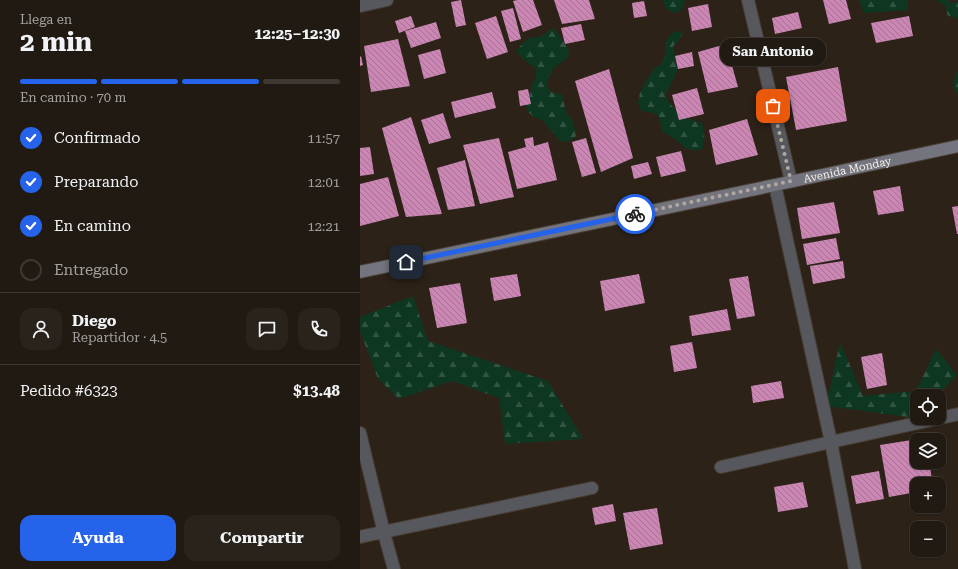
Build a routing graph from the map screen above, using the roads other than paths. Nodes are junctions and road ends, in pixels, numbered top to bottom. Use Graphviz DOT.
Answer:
graph roads {
  1 [pos="387,0"];
  2 [pos="748,0"];
  3 [pos="360,6"];
  4 [pos="958,146"];
  5 [pos="791,181"];
  6 [pos="774,185"];
  7 [pos="360,272"];
  8 [pos="958,414"];
  9 [pos="360,433"];
  10 [pos="830,442"];
  11 [pos="721,467"];
  12 [pos="592,488"];
  13 [pos="384,533"];
  14 [pos="360,537"];
  15 [pos="394,569"];
  16 [pos="855,569"];
  1 -- 3 [label="street"];
  2 -- 5 [label="street"];
  4 -- 5 [label="main road, Avenida Monday"];
  5 -- 6 [label="main road, Avenida Monday"];
  6 -- 7 [label="main road, Avenida Monday"];
  6 -- 10 [label="street"];
  8 -- 10 [label="street"];
  9 -- 13 [label="street"];
  10 -- 11 [label="street"];
  10 -- 16 [label="street"];
  12 -- 13 [label="street"];
  13 -- 14 [label="street"];
  13 -- 15 [label="street"];
}
